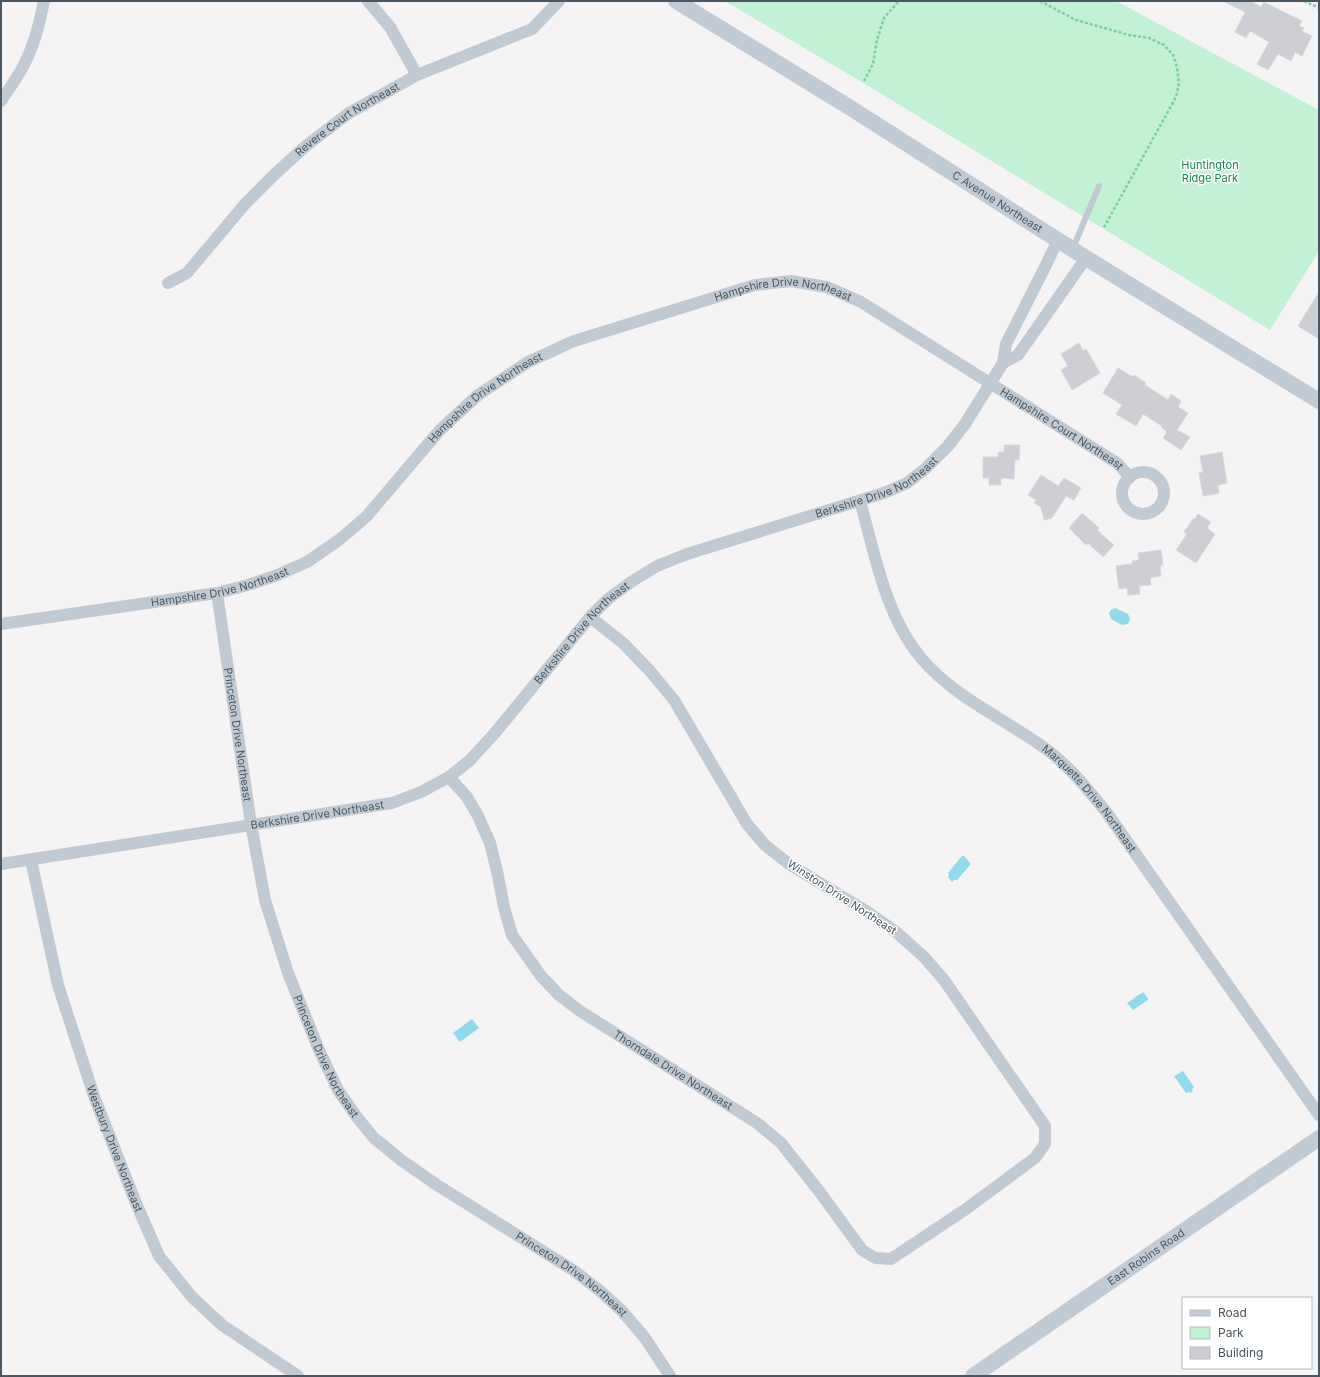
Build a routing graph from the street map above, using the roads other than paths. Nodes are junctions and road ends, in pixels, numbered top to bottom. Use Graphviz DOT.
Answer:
graph roads {
  1 [pos="44,1"];
  2 [pos="368,1"];
  3 [pos="559,1"];
  4 [pos="676,1"];
  5 [pos="417,75"];
  6 [pos="1,101"];
  7 [pos="1099,186"];
  8 [pos="1058,240"];
  9 [pos="1079,254"];
  10 [pos="168,283"];
  11 [pos="1003,363"];
  12 [pos="990,384"];
  13 [pos="1319,401"];
  14 [pos="1130,476"];
  15 [pos="860,501"];
  16 [pos="217,593"];
  17 [pos="590,617"];
  18 [pos="1,624"];
  19 [pos="449,777"];
  20 [pos="251,824"];
  21 [pos="30,860"];
  22 [pos="1,864"];
  23 [pos="1319,1115"];
  24 [pos="1319,1138"];
  25 [pos="966,1209"];
  26 [pos="298,1376"];
  27 [pos="670,1376"];
  28 [pos="973,1376"];
  1 -- 6 [label="street"];
  2 -- 5 [label="street"];
  3 -- 5 [label="street, Revere Court Northeast"];
  4 -- 8 [label="street, C Avenue Northeast"];
  5 -- 10 [label="street, Revere Court Northeast"];
  7 -- 9 [label="lane"];
  8 -- 9 [label="street, C Avenue Northeast"];
  8 -- 11 [label="street, Berkshire Drive Northeast"];
  9 -- 11 [label="street"];
  9 -- 13 [label="street, C Avenue Northeast"];
  11 -- 12 [label="street, Berkshire Drive Northeast"];
  12 -- 14 [label="street, Hampshire Court Northeast"];
  12 -- 15 [label="street, Berkshire Drive Northeast"];
  12 -- 16 [label="street, Hampshire Drive Northeast"];
  15 -- 17 [label="street, Berkshire Drive Northeast"];
  15 -- 23 [label="street, Marquette Drive Northeast"];
  16 -- 18 [label="street, Hampshire Drive Northeast"];
  16 -- 20 [label="street, Princeton Drive Northeast"];
  17 -- 19 [label="street, Berkshire Drive Northeast"];
  17 -- 25 [label="street, Winston Drive Northeast"];
  19 -- 20 [label="street, Berkshire Drive Northeast"];
  19 -- 25 [label="street, Thorndale Drive Northeast"];
  20 -- 21 [label="street, Berkshire Drive Northeast"];
  20 -- 27 [label="street, Princeton Drive Northeast"];
  21 -- 22 [label="street, Berkshire Drive Northeast"];
  21 -- 26 [label="street, Westbury Drive Northeast"];
  24 -- 28 [label="street, East Robins Road"];
}
